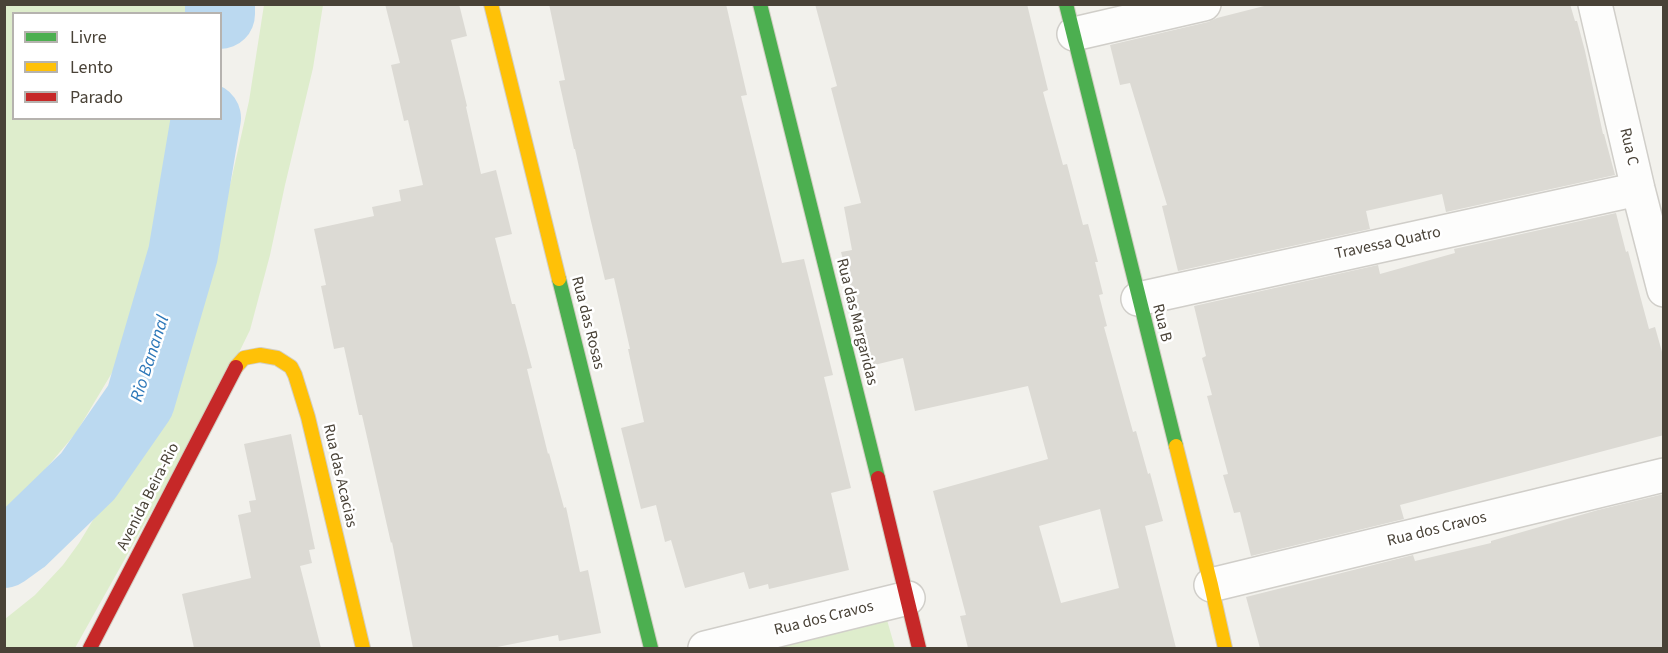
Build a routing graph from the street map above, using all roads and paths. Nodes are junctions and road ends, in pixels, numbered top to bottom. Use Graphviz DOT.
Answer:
graph roads {
  1 [pos="491,4"];
  2 [pos="760,4"];
  3 [pos="1204,4"];
  4 [pos="1595,4"];
  5 [pos="1070,20"];
  6 [pos="1638,189"];
  7 [pos="1664,290"];
  8 [pos="1138,299"];
  9 [pos="240,362"];
  10 [pos="1664,475"];
  11 [pos="1211,585"];
  12 [pos="908,598"];
  13 [pos="90,648"];
  14 [pos="363,648"];
  15 [pos="651,648"];
  16 [pos="705,648"];
  17 [pos="919,648"];
  18 [pos="1226,648"];
  1 -- 15 [label="street, Rua das Rosas"];
  2 -- 12 [label="street, Rua das Margaridas"];
  3 -- 5 [label="street"];
  4 -- 6 [label="street, Rua C"];
  5 -- 8 [label="street, Rua B"];
  6 -- 7 [label="street, Rua C"];
  6 -- 8 [label="street, Travessa Quatro"];
  8 -- 11 [label="street, Rua B"];
  9 -- 13 [label="street, Avenida Beira-Rio"];
  9 -- 14 [label="street, Rua das Acacias"];
  10 -- 11 [label="street, Rua dos Cravos"];
  11 -- 18 [label="street, Rua B"];
  12 -- 16 [label="street, Rua dos Cravos"];
  12 -- 17 [label="street, Rua das Margaridas"];
}
